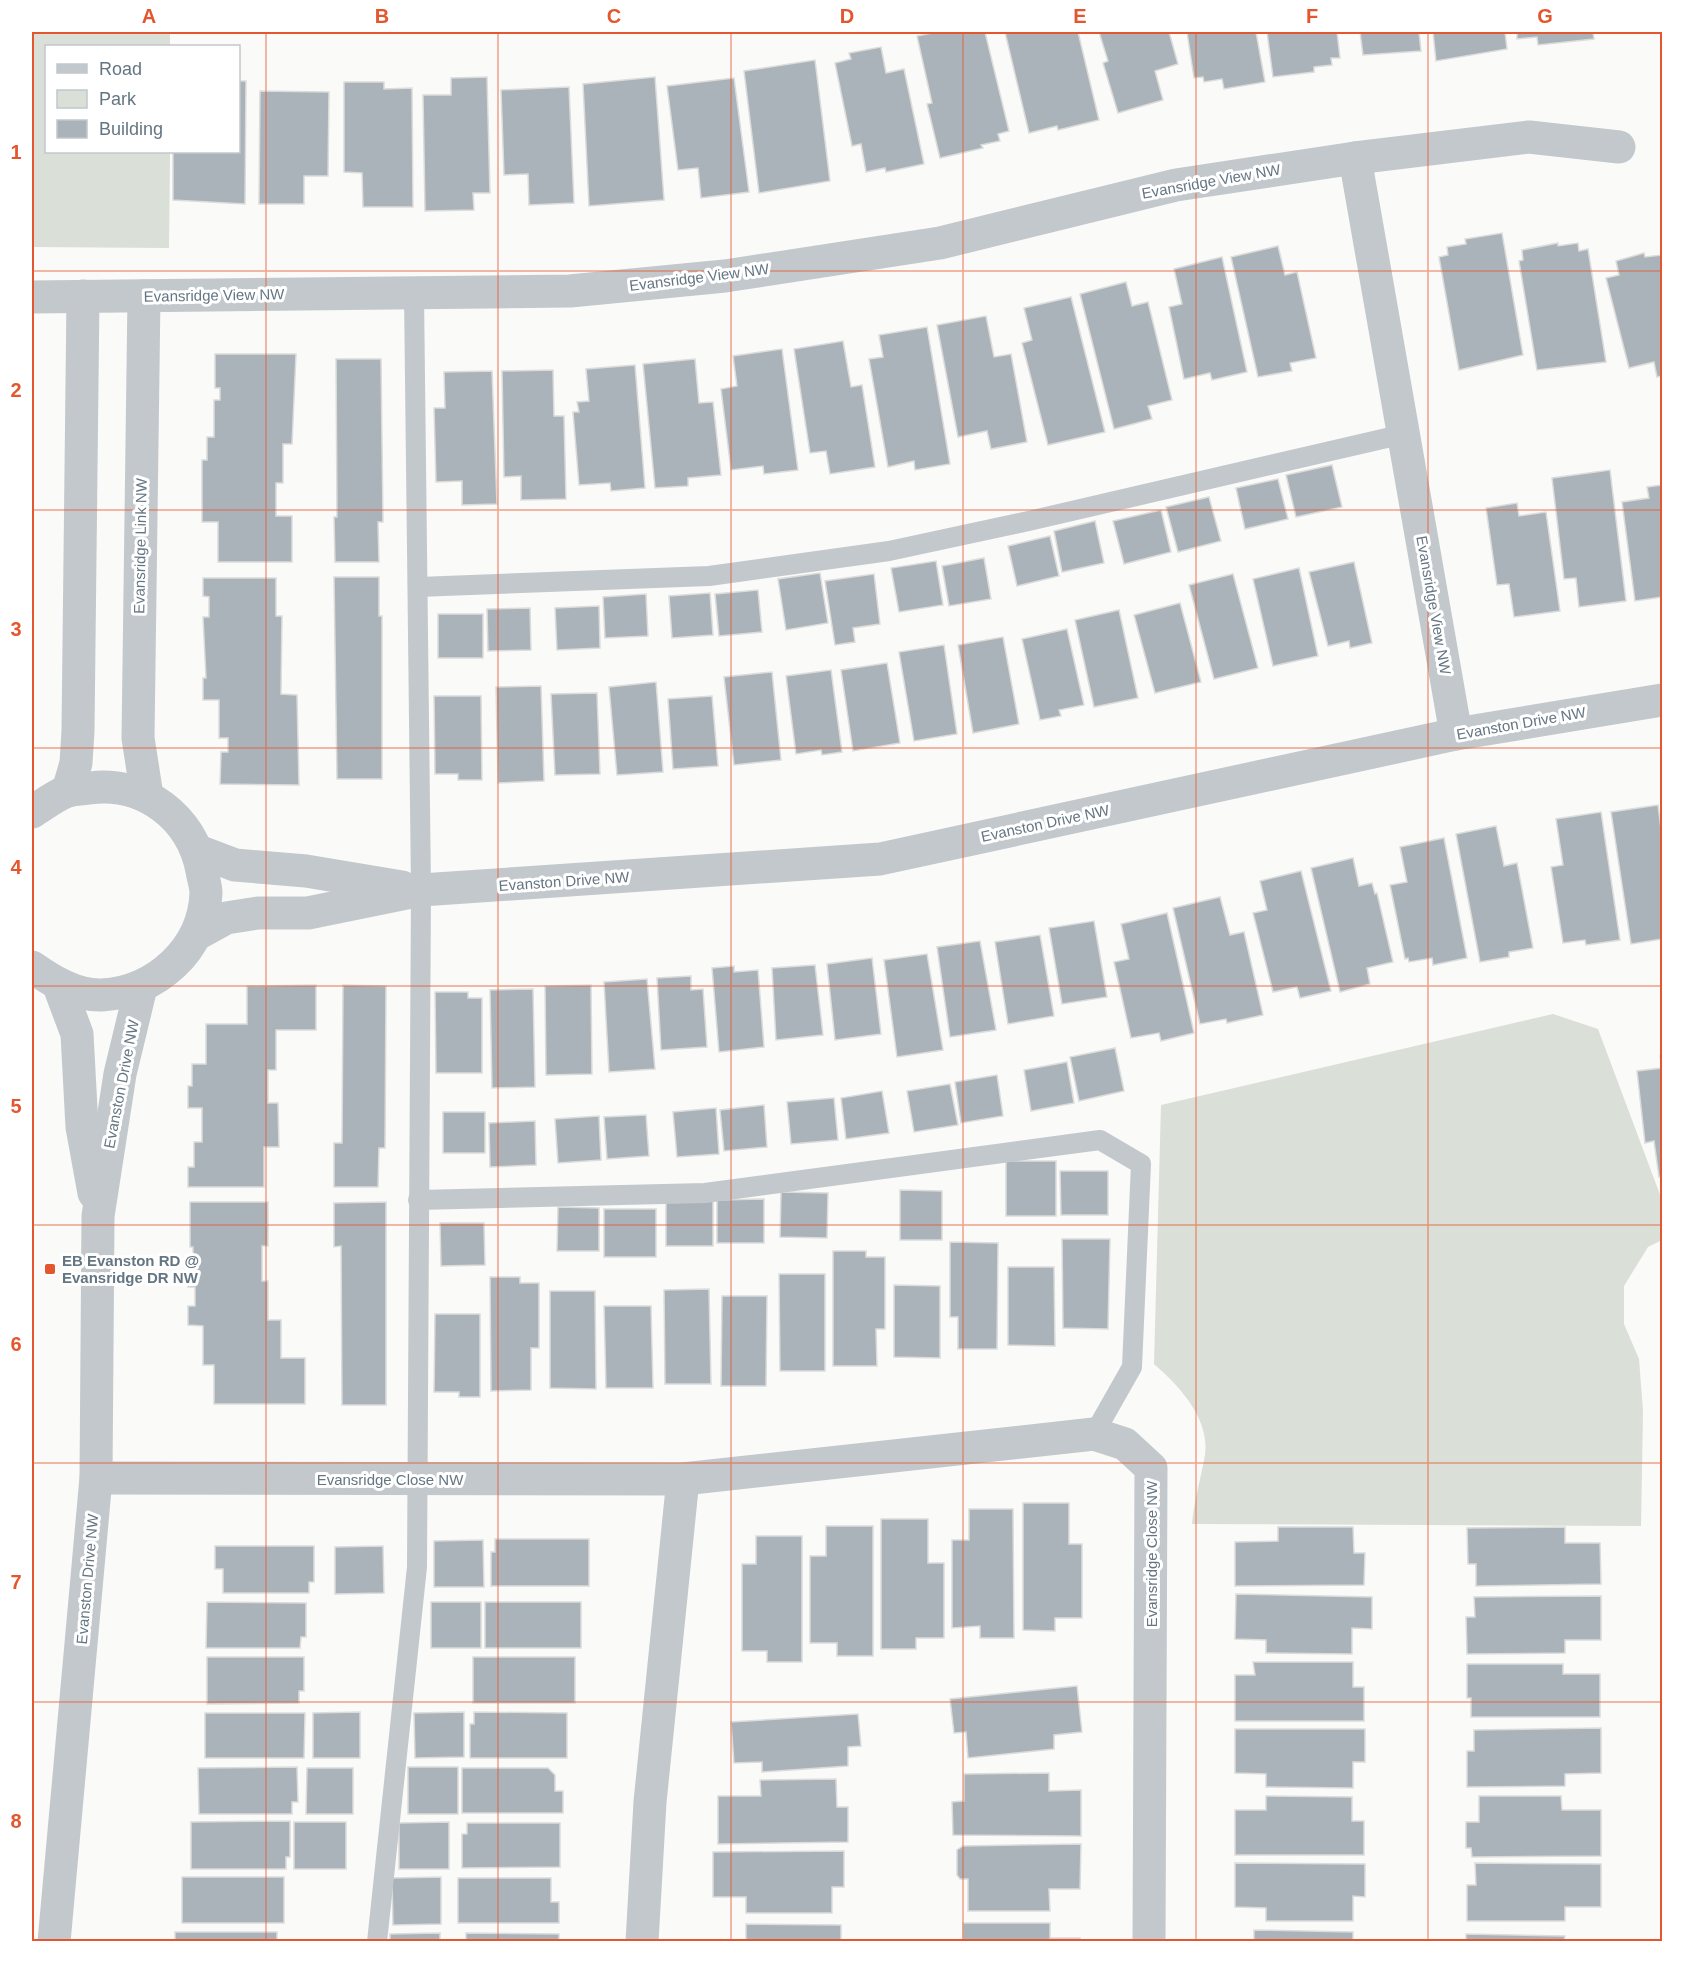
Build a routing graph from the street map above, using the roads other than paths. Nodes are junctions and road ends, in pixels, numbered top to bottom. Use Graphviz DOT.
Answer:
graph roads {
  1 [pos="1619,147"];
  2 [pos="1355,158"];
  3 [pos="414,293"];
  4 [pos="82,296"];
  5 [pos="144,296"];
  6 [pos="32,297"];
  7 [pos="1404,434"];
  8 [pos="418,587"];
  9 [pos="1662,700"];
  10 [pos="1456,734"];
  11 [pos="68,791"];
  12 [pos="147,796"];
  13 [pos="32,812"];
  14 [pos="198,851"];
  15 [pos="421,890"];
  16 [pos="197,934"];
  17 [pos="32,967"];
  18 [pos="59,986"];
  19 [pos="141,987"];
  20 [pos="418,1200"];
  21 [pos="98,1216"];
  22 [pos="1094,1434"];
  23 [pos="96,1478"];
  24 [pos="418,1479"];
  25 [pos="683,1479"];
  26 [pos="54,1941"];
  27 [pos="377,1941"];
  28 [pos="642,1941"];
  29 [pos="1149,1941"];
  1 -- 2 [label="street, Evansridge View NW"];
  2 -- 3 [label="street, Evansridge View NW"];
  2 -- 7 [label="street, Evansridge View NW"];
  3 -- 5 [label="street, Evansridge View NW"];
  3 -- 8 [label="lane"];
  4 -- 5 [label="street, Evansridge View NW"];
  4 -- 6 [label="street, Evansridge View NW"];
  4 -- 11 [label="street"];
  5 -- 12 [label="street, Evansridge Link NW"];
  7 -- 8 [label="lane"];
  7 -- 10 [label="street, Evansridge View NW"];
  8 -- 15 [label="lane"];
  9 -- 10 [label="street, Evanston Drive NW"];
  10 -- 15 [label="street, Evanston Drive NW"];
  11 -- 12 [label="street"];
  11 -- 13 [label="street"];
  12 -- 14 [label="street"];
  14 -- 15 [label="street, Evanston Drive NW"];
  14 -- 16 [label="street"];
  15 -- 16 [label="street, Evanston Drive NW"];
  15 -- 20 [label="lane"];
  16 -- 19 [label="street"];
  17 -- 18 [label="street"];
  18 -- 19 [label="street"];
  18 -- 21 [label="street, Evanston Drive NW"];
  19 -- 21 [label="street, Evanston Drive NW"];
  20 -- 22 [label="lane"];
  20 -- 24 [label="lane"];
  21 -- 23 [label="street, Evanston Drive NW"];
  22 -- 25 [label="street, Evansridge Close NW"];
  22 -- 29 [label="street, Evansridge Close NW"];
  23 -- 24 [label="street, Evansridge Close NW"];
  23 -- 26 [label="street, Evanston Drive NW"];
  24 -- 25 [label="street, Evansridge Close NW"];
  24 -- 27 [label="lane"];
  25 -- 28 [label="street"];
}
